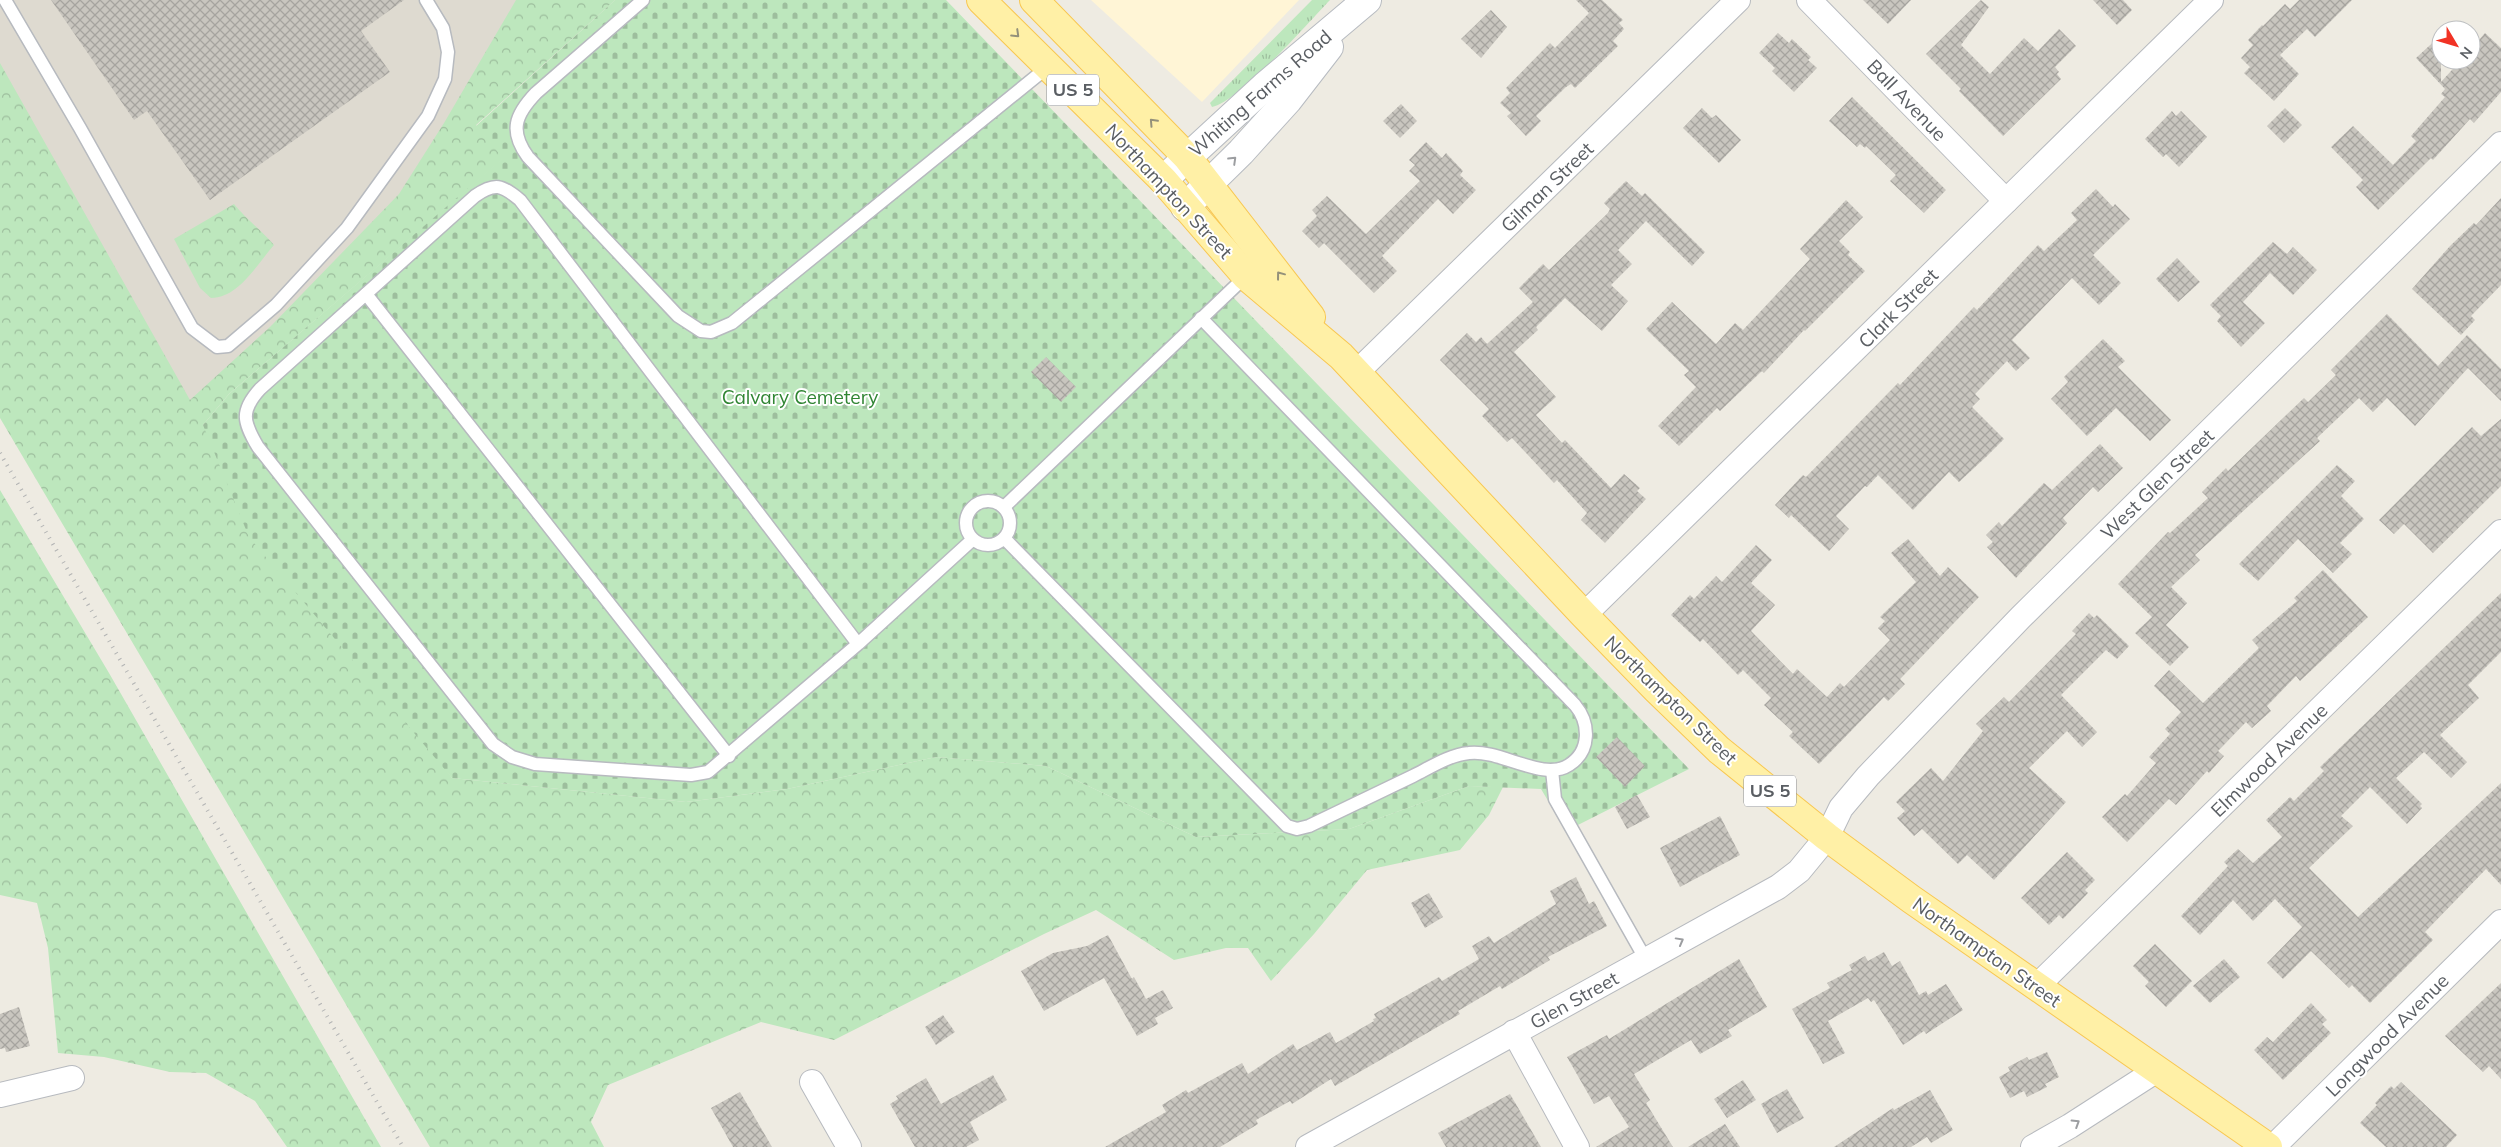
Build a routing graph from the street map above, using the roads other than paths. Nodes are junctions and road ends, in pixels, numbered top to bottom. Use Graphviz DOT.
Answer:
graph roads {
  1 [pos="5,0"];
  2 [pos="426,0"];
  3 [pos="643,0"];
  4 [pos="981,0"];
  5 [pos="1034,0"];
  6 [pos="1738,0"];
  7 [pos="1809,0"];
  8 [pos="2211,0"];
  9 [pos="1363,4"];
  10 [pos="1050,66"];
  11 [pos="2501,144"];
  12 [pos="1187,158"];
  13 [pos="1163,180"];
  14 [pos="1209,183"];
  15 [pos="2006,201"];
  16 [pos="1186,206"];
  17 [pos="1246,276"];
  18 [pos="366,294"];
  19 [pos="1201,318"];
  20 [pos="1348,365"];
  21 [pos="1004,507"];
  22 [pos="2501,532"];
  23 [pos="1005,539"];
  24 [pos="972,540"];
  25 [pos="1584,615"];
  26 [pos="858,644"];
  27 [pos="729,756"];
  28 [pos="1552,770"];
  29 [pos="1827,837"];
  30 [pos="2501,922"];
  31 [pos="1646,960"];
  32 [pos="2036,987"];
  33 [pos="1514,1032"];
  34 [pos="2156,1070"];
  35 [pos="72,1078"];
  36 [pos="812,1082"];
  37 [pos="0,1094"];
  38 [pos="849,1147"];
  39 [pos="1308,1147"];
  40 [pos="1577,1147"];
  41 [pos="2034,1147"];
  42 [pos="2268,1147"];
  43 [pos="2273,1147"];
  1 -- 2 [label="lane"];
  3 -- 10 [label="lane"];
  4 -- 10 [label="main road, Northampton Street / US 5, one-way"];
  12 -- 5 [label="main road, Northampton Street / US 5, one-way"];
  6 -- 20 [label="street, Gilman Street"];
  7 -- 15 [label="street, Ball Avenue"];
  8 -- 15 [label="street, Clark Street"];
  9 -- 12 [label="main road, Whiting Farms Road"];
  14 -- 9 [label="main road, Whiting Farms Road, one-way"];
  10 -- 13 [label="main road, Northampton Street / US 5"];
  11 -- 29 [label="street, West Glen Street"];
  12 -- 13 [label="main road, Whiting Farms Road"];
  12 -- 14 [label="main road, Northampton Street / US 5"];
  13 -- 16 [label="main road, Northampton Street / US 5"];
  14 -- 16 [label="main road, Whiting Farms Road"];
  20 -- 14 [label="main road, Northampton Street / US 5, one-way"];
  15 -- 25 [label="street, Clark Street"];
  16 -- 17 [label="main road, Northampton Street / US 5"];
  17 -- 19 [label="lane"];
  17 -- 20 [label="main road, Northampton Street / US 5"];
  18 -- 26 [label="lane"];
  18 -- 27 [label="lane"];
  18 -- 27 [label="lane"];
  19 -- 21 [label="lane"];
  19 -- 28 [label="lane"];
  20 -- 25 [label="main road, Northampton Street / US 5"];
  21 -- 23 [label="lane"];
  21 -- 24 [label="lane"];
  22 -- 32 [label="street, Elmwood Avenue"];
  23 -- 24 [label="lane"];
  23 -- 28 [label="lane"];
  24 -- 26 [label="lane"];
  25 -- 29 [label="main road, Northampton Street / US 5"];
  26 -- 27 [label="lane"];
  28 -- 31 [label="lane"];
  31 -- 29 [label="street, Glen Street, one-way"];
  29 -- 32 [label="main road, Northampton Street / US 5"];
  30 -- 43 [label="street, Longwood Avenue"];
  31 -- 33 [label="street, Glen Street"];
  32 -- 34 [label="main road, Northampton Street / US 5"];
  33 -- 39 [label="street, Glen Street"];
  33 -- 40 [label="street"];
  41 -- 34 [label="street, one-way"];
  34 -- 42 [label="main road, Northampton Street / US 5"];
  35 -- 37 [label="street"];
  36 -- 38 [label="street"];
}
